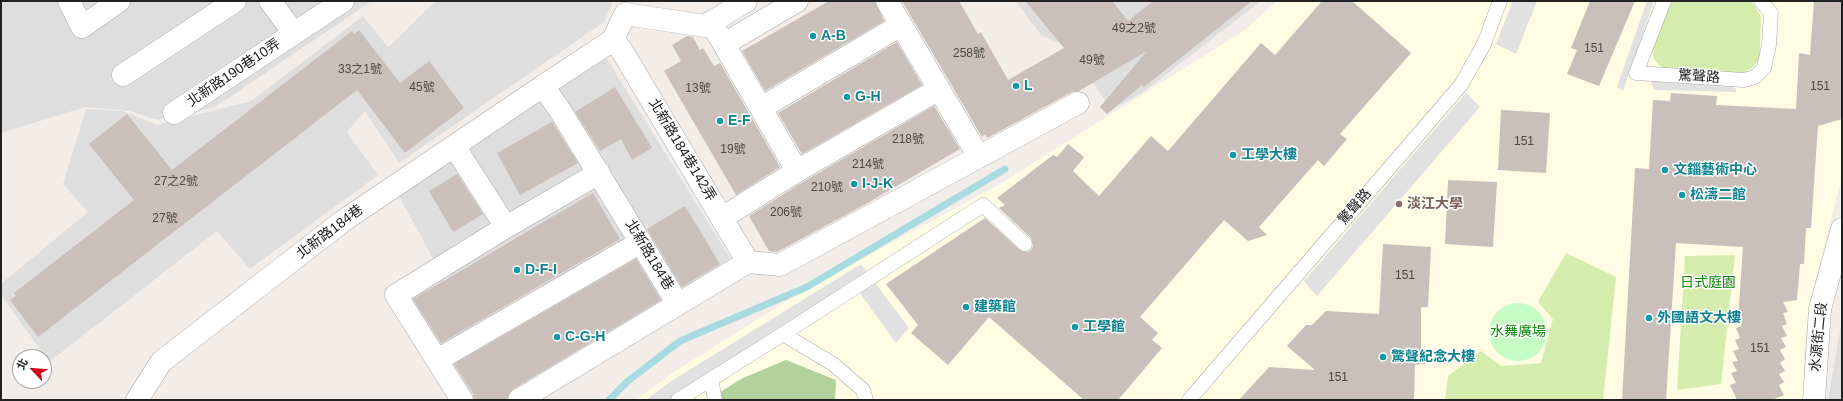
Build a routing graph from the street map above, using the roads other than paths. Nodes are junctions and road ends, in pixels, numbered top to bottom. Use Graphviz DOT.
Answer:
graph roads {
  1 [pos="69,1"];
  2 [pos="119,1"];
  3 [pos="235,1"];
  4 [pos="270,1"];
  5 [pos="343,1"];
  6 [pos="746,1"];
  7 [pos="797,1"];
  8 [pos="887,1"];
  9 [pos="1500,1"];
  10 [pos="1664,1"];
  11 [pos="1761,1"];
  12 [pos="627,7"];
  13 [pos="711,22"];
  14 [pos="901,25"];
  15 [pos="294,33"];
  16 [pos="613,40"];
  17 [pos="724,44"];
  18 [pos="123,75"];
  19 [pos="543,86"];
  20 [pos="939,89"];
  21 [pos="1078,103"];
  22 [pos="761,108"];
  23 [pos="174,113"];
  24 [pos="454,146"];
  25 [pos="979,157"];
  26 [pos="797,171"];
  27 [pos="599,173"];
  28 [pos="722,218"];
  29 [pos="506,227"];
  30 [pos="1842,229"];
  31 [pos="641,242"];
  32 [pos="1025,244"];
  33 [pos="748,262"];
  34 [pos="678,304"];
  35 [pos="783,334"];
  36 [pos="437,360"];
  37 [pos="711,379"];
  38 [pos="137,400"];
  39 [pos="462,400"];
  40 [pos="519,400"];
  41 [pos="678,400"];
  42 [pos="715,400"];
  43 [pos="866,400"];
  44 [pos="1189,400"];
  45 [pos="1814,400"];
  1 -- 2 [label="street"];
  3 -- 18 [label="street"];
  4 -- 15 [label="street, 北新路190巷10弄"];
  5 -- 15 [label="street, 北新路190巷10弄"];
  6 -- 13 [label="street"];
  7 -- 17 [label="street"];
  8 -- 14 [label="street"];
  9 -- 44 [label="lane, 驚聲路"];
  10 -- 11 [label="lane, 驚聲路"];
  12 -- 13 [label="street"];
  12 -- 16 [label="street"];
  13 -- 17 [label="street"];
  14 -- 20 [label="street"];
  14 -- 22 [label="street"];
  15 -- 23 [label="street, 北新路190巷10弄"];
  16 -- 19 [label="street, 北新路184巷"];
  16 -- 28 [label="street, 北新路184巷142弄"];
  17 -- 22 [label="street"];
  19 -- 24 [label="street, 北新路184巷"];
  19 -- 27 [label="street, 北新路184巷"];
  20 -- 25 [label="street"];
  20 -- 26 [label="street"];
  21 -- 25 [label="street"];
  22 -- 26 [label="street"];
  24 -- 29 [label="street"];
  24 -- 38 [label="street, 北新路184巷"];
  25 -- 33 [label="street"];
  26 -- 28 [label="street"];
  27 -- 29 [label="street"];
  27 -- 31 [label="street, 北新路184巷"];
  28 -- 33 [label="street, 北新路184巷142弄"];
  29 -- 36 [label="street"];
  30 -- 45 [label="street, 水源街二段"];
  31 -- 34 [label="street, 北新路184巷"];
  31 -- 36 [label="street"];
  32 -- 35 [label="lane"];
  33 -- 34 [label="street"];
  34 -- 40 [label="street"];
  35 -- 37 [label="lane"];
  35 -- 43 [label="lane"];
  36 -- 39 [label="street"];
  37 -- 41 [label="lane"];
  37 -- 42 [label="lane"];
}
